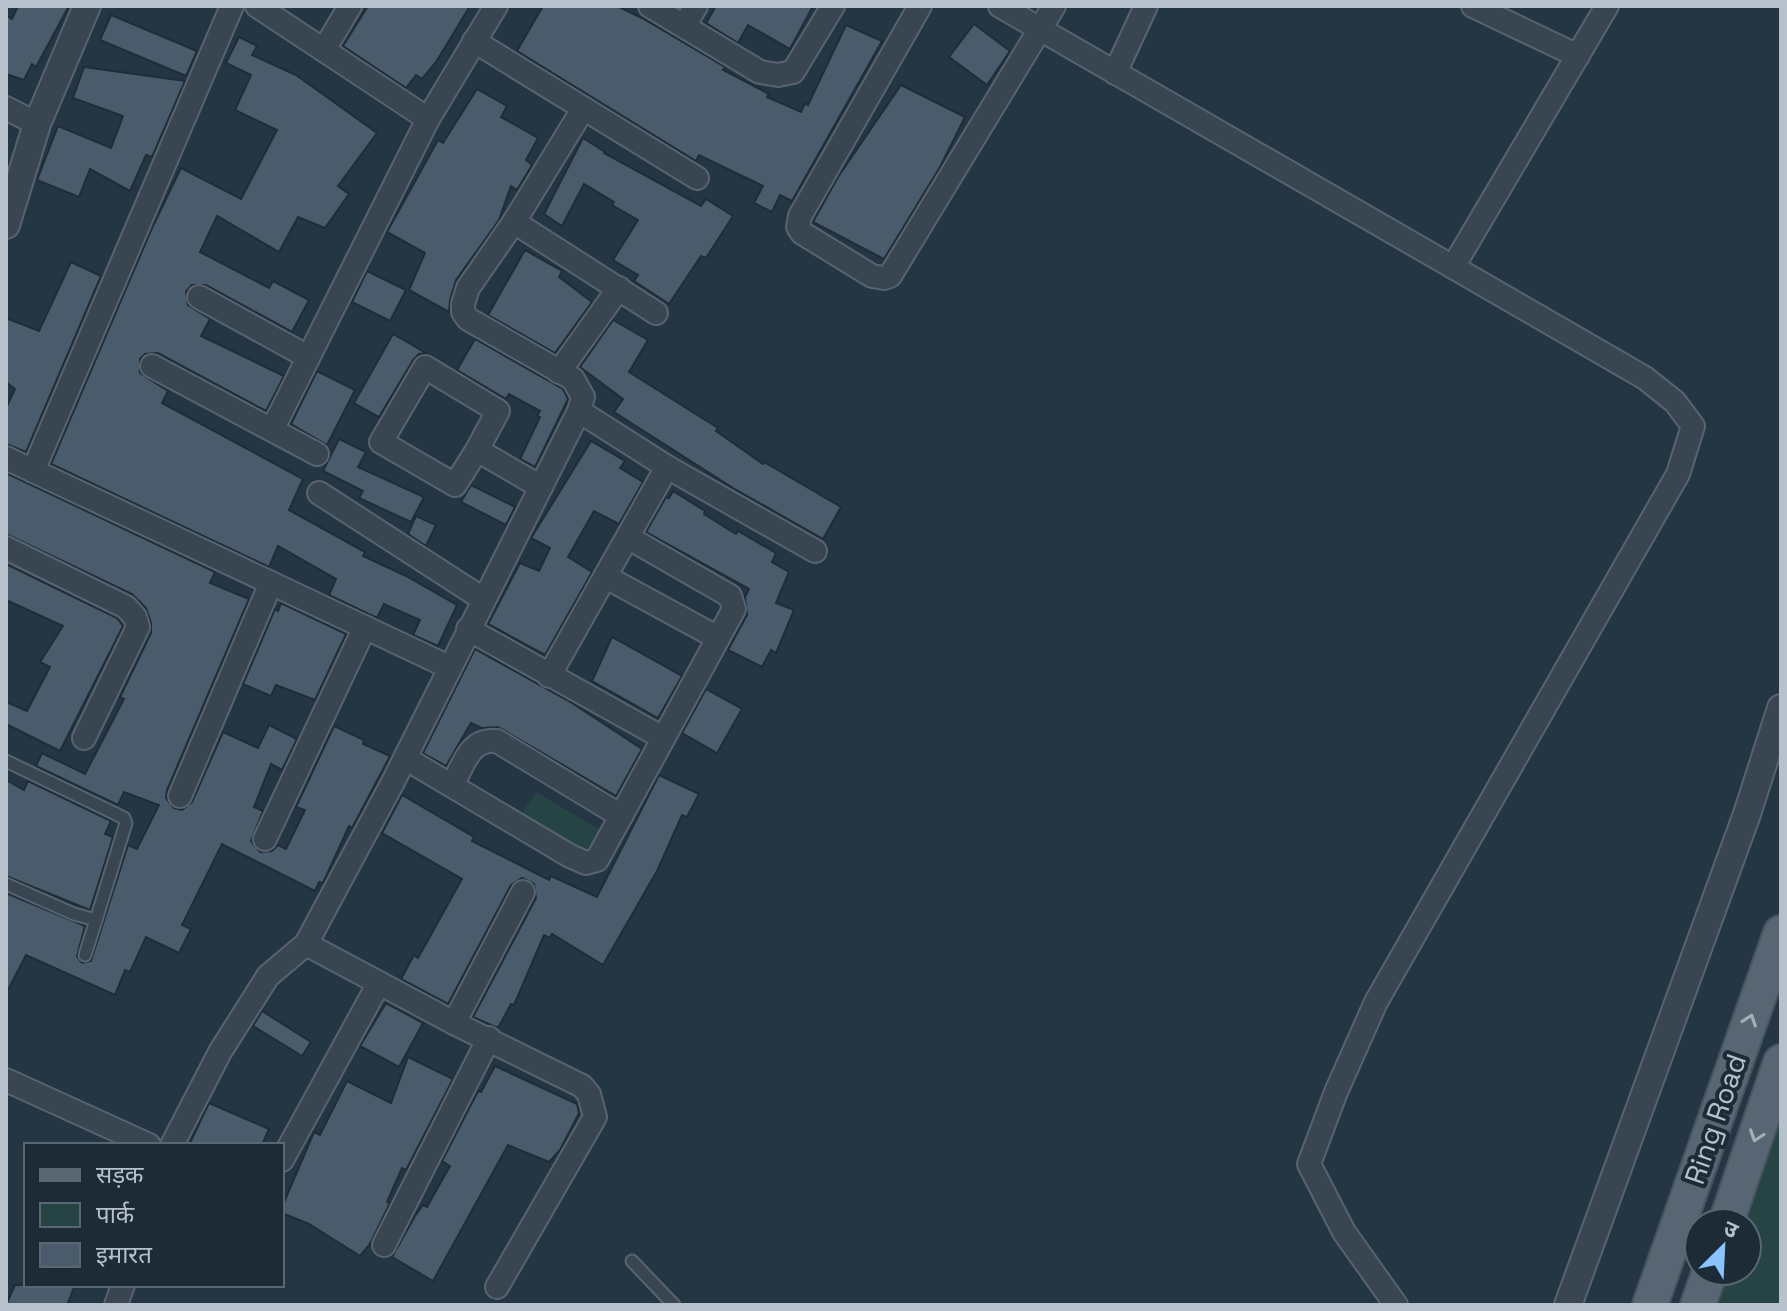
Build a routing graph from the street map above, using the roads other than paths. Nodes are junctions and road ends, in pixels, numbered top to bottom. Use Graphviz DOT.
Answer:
graph roads {
  1 [pos="87,6"];
  2 [pos="232,6"];
  3 [pos="257,6"];
  4 [pos="350,6"];
  5 [pos="496,6"];
  6 [pos="650,6"];
  7 [pos="696,6"];
  8 [pos="833,6"];
  9 [pos="920,6"];
  10 [pos="1000,6"];
  11 [pos="1054,6"];
  12 [pos="1146,6"];
  13 [pos="1473,6"];
  14 [pos="1607,6"];
  15 [pos="684,26"];
  16 [pos="1040,30"];
  17 [pos="474,41"];
  18 [pos="324,50"];
  19 [pos="1578,56"];
  20 [pos="1115,73"];
  21 [pos="6,108"];
  22 [pos="583,109"];
  23 [pos="428,119"];
  24 [pos="37,124"];
  25 [pos="697,178"];
  26 [pos="514,222"];
  27 [pos="6,225"];
  28 [pos="1453,267"];
  29 [pos="619,288"];
  30 [pos="199,297"];
  31 [pos="656,313"];
  32 [pos="308,357"];
  33 [pos="152,366"];
  34 [pos="559,372"];
  35 [pos="579,411"];
  36 [pos="272,430"];
  37 [pos="477,450"];
  38 [pos="317,454"];
  39 [pos="6,458"];
  40 [pos="667,467"];
  41 [pos="33,471"];
  42 [pos="541,487"];
  43 [pos="319,493"];
  44 [pos="629,538"];
  45 [pos="6,548"];
  46 [pos="815,551"];
  47 [pos="606,577"];
  48 [pos="271,583"];
  49 [pos="483,599"];
  50 [pos="365,627"];
  51 [pos="468,629"];
  52 [pos="718,638"];
  53 [pos="449,667"];
  54 [pos="549,676"];
  55 [pos="1781,708"];
  56 [pos="84,738"];
  57 [pos="663,738"];
  58 [pos="405,758"];
  59 [pos="6,761"];
  60 [pos="452,785"];
  61 [pos="180,796"];
  62 [pos="621,816"];
  63 [pos="265,839"];
  64 [pos="6,884"];
  65 [pos="523,892"];
  66 [pos="96,920"];
  67 [pos="1781,933"];
  68 [pos="306,944"];
  69 [pos="85,955"];
  70 [pos="379,983"];
  71 [pos="454,1023"];
  72 [pos="489,1038"];
  73 [pos="1781,1062"];
  74 [pos="6,1080"];
  75 [pos="145,1143"];
  76 [pos="173,1143"];
  77 [pos="284,1156"];
  78 [pos="1731,1207"];
  79 [pos="384,1245"];
  80 [pos="632,1261"];
  81 [pos="497,1287"];
  82 [pos="674,1305"];
  83 [pos="1396,1305"];
  84 [pos="1568,1305"];
  85 [pos="1650,1305"];
  1 -- 24 [label="street"];
  2 -- 41 [label="street"];
  3 -- 18 [label="street"];
  4 -- 18 [label="street"];
  5 -- 17 [label="street"];
  6 -- 15 [label="street"];
  7 -- 15 [label="street"];
  8 -- 15 [label="street"];
  9 -- 16 [label="street"];
  10 -- 16 [label="street"];
  11 -- 16 [label="street"];
  12 -- 20 [label="street"];
  13 -- 19 [label="street"];
  14 -- 19 [label="street"];
  16 -- 20 [label="street"];
  17 -- 22 [label="street"];
  17 -- 23 [label="street"];
  18 -- 23 [label="street"];
  19 -- 28 [label="street"];
  20 -- 28 [label="street"];
  21 -- 24 [label="street"];
  22 -- 25 [label="street"];
  22 -- 26 [label="street"];
  23 -- 32 [label="street"];
  24 -- 27 [label="street"];
  26 -- 29 [label="street"];
  26 -- 34 [label="street"];
  28 -- 83 [label="street"];
  29 -- 31 [label="street"];
  29 -- 34 [label="street"];
  30 -- 32 [label="street"];
  32 -- 36 [label="street"];
  33 -- 36 [label="street"];
  34 -- 35 [label="street"];
  35 -- 40 [label="street"];
  35 -- 42 [label="street"];
  36 -- 38 [label="street"];
  37 -- 37 [label="street"];
  37 -- 42 [label="street"];
  39 -- 41 [label="street"];
  40 -- 44 [label="street"];
  40 -- 46 [label="street"];
  41 -- 48 [label="street"];
  42 -- 49 [label="street"];
  43 -- 49 [label="street"];
  44 -- 47 [label="street"];
  44 -- 52 [label="street"];
  45 -- 56 [label="street"];
  47 -- 52 [label="street"];
  47 -- 54 [label="street"];
  48 -- 50 [label="street"];
  48 -- 61 [label="street"];
  49 -- 51 [label="street"];
  50 -- 53 [label="street"];
  50 -- 63 [label="street"];
  51 -- 53 [label="street"];
  51 -- 54 [label="street"];
  52 -- 57 [label="street"];
  53 -- 58 [label="street"];
  54 -- 57 [label="street"];
  55 -- 84 [label="street"];
  57 -- 62 [label="street"];
  58 -- 60 [label="street"];
  58 -- 68 [label="street"];
  59 -- 66 [label="lane"];
  60 -- 62 [label="street"];
  60 -- 62 [label="street"];
  64 -- 66 [label="lane"];
  65 -- 71 [label="street"];
  66 -- 69 [label="lane"];
  85 -- 67 [label="main road, Ring Road, one-way"];
  68 -- 70 [label="street"];
  68 -- 76 [label="street"];
  70 -- 71 [label="street"];
  70 -- 77 [label="street"];
  71 -- 72 [label="street"];
  72 -- 79 [label="street"];
  72 -- 81 [label="street"];
  73 -- 78 [label="main road, Ring Road, one-way"];
  74 -- 75 [label="street"];
  80 -- 82 [label="lane"];
}
